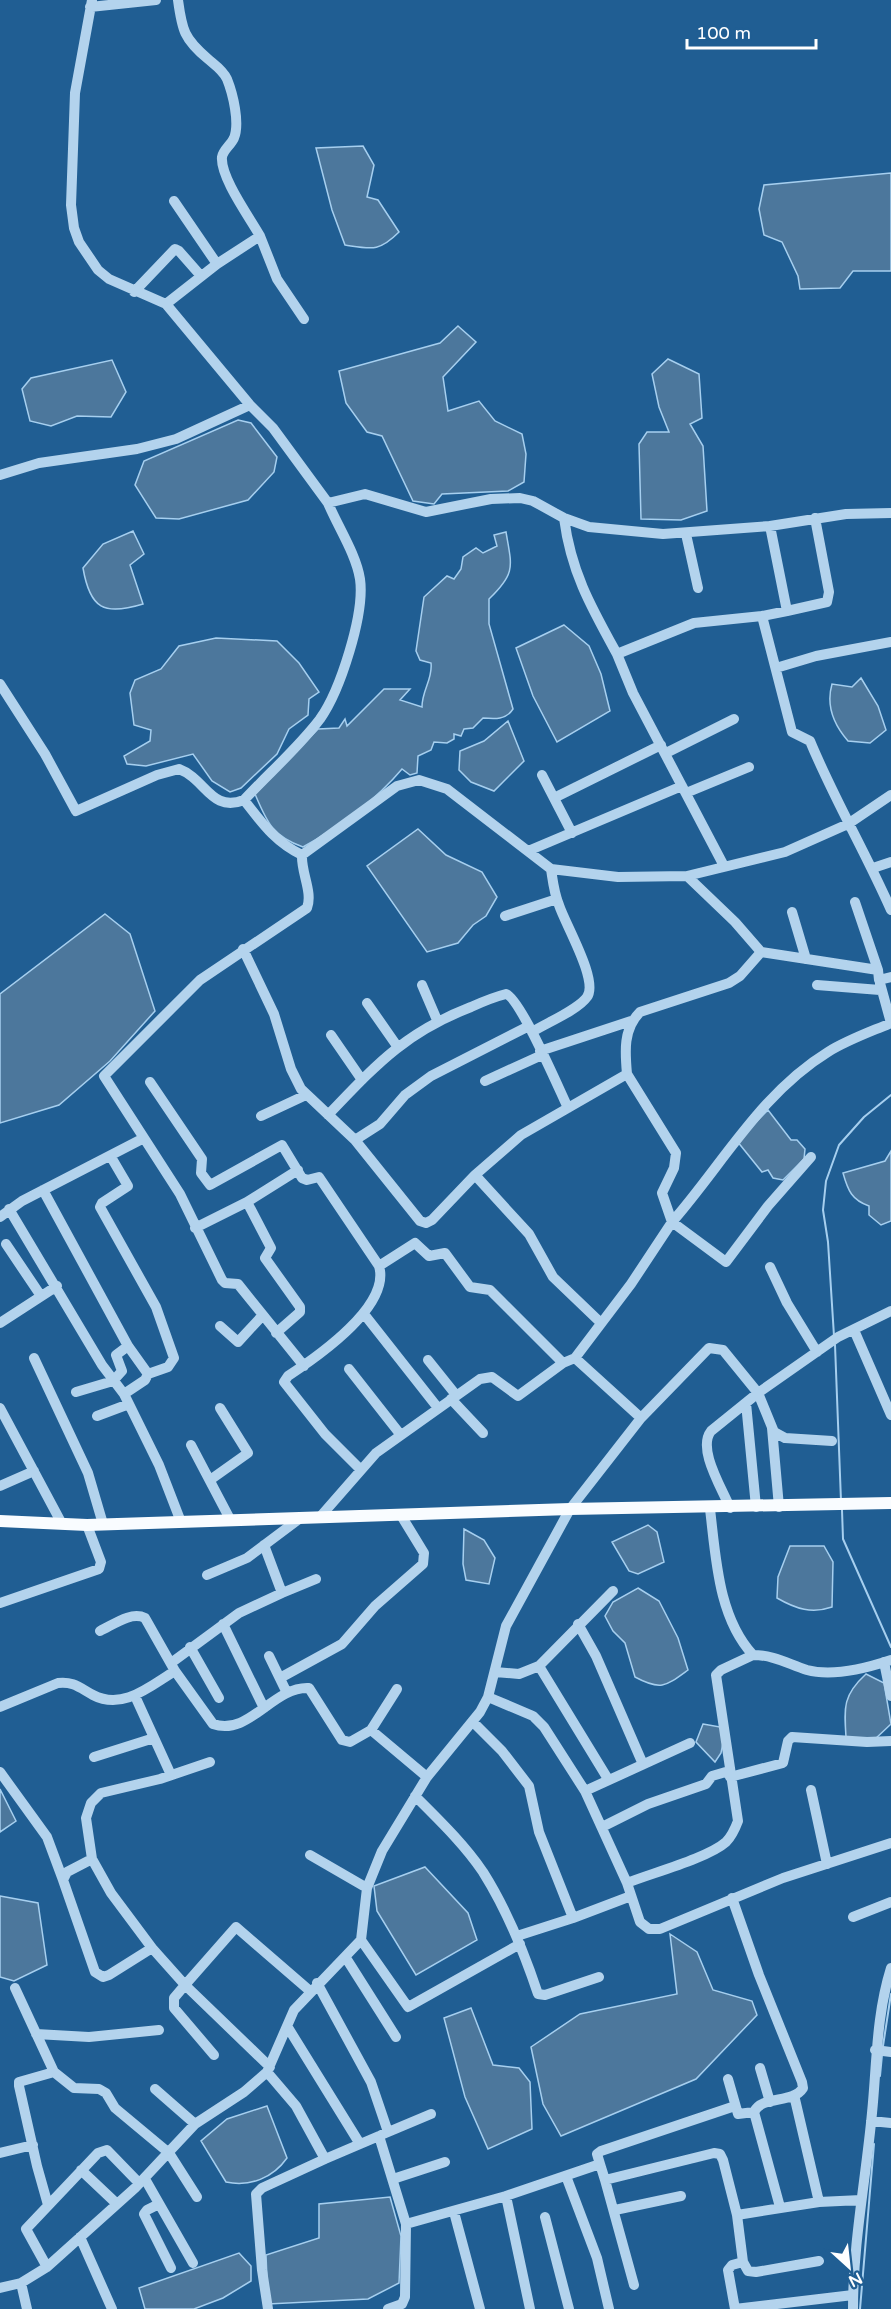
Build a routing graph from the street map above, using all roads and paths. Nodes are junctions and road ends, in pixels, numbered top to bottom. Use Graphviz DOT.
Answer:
graph roads {
  1 [pos="156,0"];
  2 [pos="178,0"];
  3 [pos="91,3"];
  4 [pos="174,201"];
  5 [pos="260,236"];
  6 [pos="217,264"];
  7 [pos="201,276"];
  8 [pos="134,292"];
  9 [pos="166,304"];
  10 [pos="304,319"];
  11 [pos="249,405"];
  12 [pos="0,475"];
  13 [pos="327,503"];
  14 [pos="891,513"];
  15 [pos="564,518"];
  16 [pos="815,518"];
  17 [pos="770,526"];
  18 [pos="686,534"];
  19 [pos="698,588"];
  20 [pos="787,611"];
  21 [pos="762,616"];
  22 [pos="891,642"];
  23 [pos="616,654"];
  24 [pos="776,668"];
  25 [pos="0,684"];
  26 [pos="734,719"];
  27 [pos="663,749"];
  28 [pos="749,766"];
  29 [pos="542,774"];
  30 [pos="684,790"];
  31 [pos="891,795"];
  32 [pos="554,798"];
  33 [pos="244,800"];
  34 [pos="848,824"];
  35 [pos="572,833"];
  36 [pos="528,851"];
  37 [pos="302,855"];
  38 [pos="891,862"];
  39 [pos="724,866"];
  40 [pos="873,868"];
  41 [pos="551,869"];
  42 [pos="687,876"];
  43 [pos="557,899"];
  44 [pos="855,902"];
  45 [pos="891,910"];
  46 [pos="792,912"];
  47 [pos="505,916"];
  48 [pos="243,949"];
  49 [pos="760,952"];
  50 [pos="806,959"];
  51 [pos="891,977"];
  52 [pos="879,980"];
  53 [pos="422,985"];
  54 [pos="816,985"];
  55 [pos="367,1004"];
  56 [pos="437,1020"];
  57 [pos="631,1021"];
  58 [pos="891,1023"];
  59 [pos="531,1029"];
  60 [pos="331,1035"];
  61 [pos="397,1046"];
  62 [pos="541,1053"];
  63 [pos="627,1074"];
  64 [pos="362,1080"];
  65 [pos="485,1081"];
  66 [pos="150,1082"];
  67 [pos="306,1095"];
  68 [pos="568,1108"];
  69 [pos="328,1115"];
  70 [pos="261,1116"];
  71 [pos="144,1138"];
  72 [pos="355,1140"];
  73 [pos="111,1157"];
  74 [pos="811,1157"];
  75 [pos="298,1170"];
  76 [pos="475,1175"];
  77 [pos="43,1190"];
  78 [pos="247,1202"];
  79 [pos="9,1209"];
  80 [pos="0,1217"];
  81 [pos="672,1222"];
  82 [pos="195,1228"];
  83 [pos="6,1244"];
  84 [pos="379,1266"];
  85 [pos="770,1267"];
  86 [pos="57,1287"];
  87 [pos="41,1296"];
  88 [pos="891,1311"];
  89 [pos="364,1314"];
  90 [pos="262,1316"];
  91 [pos="0,1323"];
  92 [pos="601,1323"];
  93 [pos="220,1326"];
  94 [pos="854,1330"];
  95 [pos="276,1333"];
  96 [pos="128,1346"];
  97 [pos="817,1352"];
  98 [pos="34,1358"];
  99 [pos="575,1358"];
  100 [pos="428,1360"];
  101 [pos="563,1363"];
  102 [pos="304,1366"];
  103 [pos="349,1369"];
  104 [pos="147,1374"];
  105 [pos="113,1381"];
  106 [pos="76,1392"];
  107 [pos="758,1393"];
  108 [pos="454,1397"];
  109 [pos="126,1399"];
  110 [pos="746,1403"];
  111 [pos="0,1408"];
  112 [pos="220,1408"];
  113 [pos="438,1408"];
  114 [pos="891,1415"];
  115 [pos="97,1416"];
  116 [pos="641,1419"];
  117 [pos="771,1427"];
  118 [pos="483,1433"];
  119 [pos="400,1434"];
  120 [pos="832,1441"];
  121 [pos="192,1444"];
  122 [pos="360,1469"];
  123 [pos="34,1471"];
  124 [pos="210,1480"];
  125 [pos="0,1486"];
  126 [pos="891,1503"];
  127 [pos="779,1506"];
  128 [pos="756,1507"];
  129 [pos="730,1508"];
  130 [pos="570,1509"];
  131 [pos="710,1509"];
  132 [pos="320,1517"];
  133 [pos="402,1517"];
  134 [pos="299,1519"];
  135 [pos="0,1521"];
  136 [pos="231,1521"];
  137 [pos="60,1522"];
  138 [pos="181,1522"];
  139 [pos="103,1524"];
  140 [pos="87,1525"];
  141 [pos="264,1545"];
  142 [pos="207,1575"];
  143 [pos="316,1579"];
  144 [pos="613,1591"];
  145 [pos="282,1593"];
  146 [pos="0,1602"];
  147 [pos="223,1624"];
  148 [pos="578,1624"];
  149 [pos="100,1631"];
  150 [pos="190,1647"];
  151 [pos="753,1655"];
  152 [pos="269,1656"];
  153 [pos="888,1661"];
  154 [pos="538,1666"];
  155 [pos="173,1667"];
  156 [pos="495,1672"];
  157 [pos="280,1678"];
  158 [pos="397,1689"];
  159 [pos="287,1693"];
  160 [pos="135,1696"];
  161 [pos="488,1696"];
  162 [pos="891,1696"];
  163 [pos="219,1698"];
  164 [pos="0,1707"];
  165 [pos="264,1708"];
  166 [pos="473,1722"];
  167 [pos="371,1730"];
  168 [pos="154,1738"];
  169 [pos="891,1741"];
  170 [pos="690,1743"];
  171 [pos="94,1757"];
  172 [pos="210,1762"];
  173 [pos="642,1762"];
  174 [pos="0,1772"];
  175 [pos="729,1774"];
  176 [pos="171,1775"];
  177 [pos="427,1778"];
  178 [pos="608,1779"];
  179 [pos="585,1791"];
  180 [pos="811,1791"];
  181 [pos="415,1796"];
  182 [pos="602,1827"];
  183 [pos="891,1843"];
  184 [pos="310,1854"];
  185 [pos="92,1860"];
  186 [pos="826,1864"];
  187 [pos="63,1880"];
  188 [pos="627,1883"];
  189 [pos="367,1888"];
  190 [pos="631,1896"];
  191 [pos="732,1898"];
  192 [pos="891,1902"];
  193 [pos="853,1917"];
  194 [pos="573,1918"];
  195 [pos="361,1940"];
  196 [pos="519,1940"];
  197 [pos="152,1948"];
  198 [pos="346,1958"];
  199 [pos="891,1968"];
  200 [pos="599,1977"];
  201 [pos="185,1984"];
  202 [pos="314,1987"];
  203 [pos="15,1988"];
  204 [pos="886,2011"];
  205 [pos="287,2026"];
  206 [pos="159,2030"];
  207 [pos="36,2034"];
  208 [pos="396,2037"];
  209 [pos="883,2051"];
  210 [pos="214,2055"];
  211 [pos="759,2068"];
  212 [pos="269,2070"];
  213 [pos="54,2072"];
  214 [pos="728,2079"];
  215 [pos="154,2089"];
  216 [pos="794,2095"];
  217 [pos="770,2102"];
  218 [pos="735,2106"];
  219 [pos="754,2112"];
  220 [pos="431,2114"];
  221 [pos="879,2122"];
  222 [pos="195,2124"];
  223 [pos="383,2134"];
  224 [pos="360,2144"];
  225 [pos="33,2145"];
  226 [pos="0,2153"];
  227 [pos="169,2153"];
  228 [pos="325,2159"];
  229 [pos="445,2162"];
  230 [pos="600,2164"];
  231 [pos="81,2170"];
  232 [pos="566,2176"];
  233 [pos="393,2179"];
  234 [pos="605,2180"];
  235 [pos="142,2181"];
  236 [pos="506,2196"];
  237 [pos="681,2196"];
  238 [pos="197,2197"];
  239 [pos="861,2200"];
  240 [pos="819,2202"];
  241 [pos="117,2204"];
  242 [pos="159,2204"];
  243 [pos="48,2205"];
  244 [pos="780,2207"];
  245 [pos="615,2210"];
  246 [pos="454,2212"];
  247 [pos="737,2215"];
  248 [pos="545,2217"];
  249 [pos="406,2224"];
  250 [pos="80,2237"];
  251 [pos="819,2261"];
  252 [pos="743,2262"];
  253 [pos="193,2263"];
  254 [pos="47,2267"];
  255 [pos="171,2268"];
  256 [pos="21,2283"];
  257 [pos="634,2285"];
  258 [pos="0,2288"];
  259 [pos="853,2295"];
  260 [pos="27,2309"];
  261 [pos="112,2309"];
  262 [pos="268,2309"];
  263 [pos="388,2309"];
  264 [pos="480,2309"];
  265 [pos="530,2309"];
  266 [pos="569,2309"];
  267 [pos="609,2309"];
  268 [pos="735,2309"];
  269 [pos="853,2309"];
  1 -- 3 [label="street"];
  2 -- 5 [label="street"];
  3 -- 8 [label="street"];
  4 -- 6 [label="street"];
  5 -- 6 [label="street"];
  5 -- 10 [label="street"];
  6 -- 7 [label="street"];
  7 -- 8 [label="street"];
  7 -- 9 [label="street"];
  8 -- 9 [label="street"];
  9 -- 11 [label="street"];
  11 -- 12 [label="street"];
  11 -- 13 [label="street"];
  13 -- 15 [label="street"];
  13 -- 33 [label="street"];
  14 -- 16 [label="street"];
  15 -- 18 [label="street"];
  15 -- 23 [label="street"];
  16 -- 17 [label="street"];
  16 -- 20 [label="street"];
  17 -- 18 [label="street"];
  17 -- 20 [label="street"];
  18 -- 19 [label="street"];
  20 -- 21 [label="street"];
  21 -- 23 [label="street"];
  21 -- 24 [label="street"];
  22 -- 24 [label="street"];
  23 -- 27 [label="street"];
  24 -- 34 [label="street"];
  25 -- 33 [label="street"];
  26 -- 27 [label="street"];
  27 -- 30 [label="street"];
  27 -- 32 [label="street"];
  28 -- 30 [label="street"];
  29 -- 32 [label="street"];
  30 -- 35 [label="street"];
  30 -- 39 [label="street"];
  31 -- 34 [label="street"];
  32 -- 35 [label="street"];
  33 -- 37 [label="street"];
  34 -- 39 [label="street"];
  34 -- 40 [label="street"];
  35 -- 36 [label="street"];
  36 -- 37 [label="street"];
  36 -- 41 [label="street"];
  37 -- 48 [label="street"];
  38 -- 40 [label="street"];
  39 -- 42 [label="street"];
  40 -- 45 [label="street"];
  41 -- 42 [label="street"];
  41 -- 43 [label="street"];
  42 -- 49 [label="street"];
  43 -- 47 [label="street"];
  43 -- 59 [label="street"];
  44 -- 52 [label="street"];
  46 -- 50 [label="street"];
  48 -- 67 [label="street"];
  48 -- 71 [label="street"];
  49 -- 50 [label="street"];
  49 -- 57 [label="street"];
  50 -- 52 [label="street"];
  51 -- 52 [label="street"];
  52 -- 54 [label="street"];
  52 -- 58 [label="street"];
  53 -- 56 [label="street"];
  55 -- 61 [label="street"];
  56 -- 59 [label="street"];
  56 -- 61 [label="street"];
  57 -- 62 [label="street"];
  57 -- 63 [label="street"];
  58 -- 81 [label="street"];
  59 -- 62 [label="street"];
  59 -- 72 [label="street"];
  60 -- 64 [label="street"];
  61 -- 64 [label="street"];
  62 -- 65 [label="street"];
  62 -- 68 [label="street"];
  63 -- 68 [label="street"];
  63 -- 81 [label="street"];
  64 -- 69 [label="street"];
  66 -- 75 [label="street"];
  67 -- 69 [label="street"];
  67 -- 70 [label="street"];
  68 -- 76 [label="street"];
  69 -- 72 [label="street"];
  71 -- 73 [label="street"];
  71 -- 82 [label="street"];
  72 -- 76 [label="street"];
  73 -- 77 [label="street"];
  73 -- 104 [label="street"];
  74 -- 81 [label="street"];
  75 -- 78 [label="street"];
  75 -- 84 [label="street"];
  76 -- 92 [label="street"];
  77 -- 79 [label="street"];
  77 -- 96 [label="street"];
  78 -- 82 [label="street"];
  78 -- 95 [label="street"];
  79 -- 80 [label="street"];
  79 -- 86 [label="street"];
  81 -- 92 [label="street"];
  82 -- 90 [label="street"];
  83 -- 87 [label="street"];
  84 -- 89 [label="street"];
  84 -- 101 [label="street"];
  85 -- 97 [label="street"];
  86 -- 87 [label="street"];
  86 -- 105 [label="street"];
  87 -- 91 [label="street"];
  88 -- 94 [label="street"];
  89 -- 102 [label="street"];
  89 -- 113 [label="street"];
  90 -- 93 [label="street"];
  90 -- 95 [label="street"];
  92 -- 99 [label="street"];
  94 -- 97 [label="street"];
  94 -- 114 [label="street"];
  95 -- 102 [label="street"];
  96 -- 104 [label="street"];
  96 -- 105 [label="street"];
  97 -- 107 [label="street"];
  98 -- 139 [label="street"];
  99 -- 101 [label="street"];
  99 -- 116 [label="street"];
  100 -- 108 [label="street"];
  101 -- 108 [label="street"];
  102 -- 122 [label="street"];
  103 -- 119 [label="street"];
  104 -- 109 [label="street"];
  105 -- 106 [label="street"];
  105 -- 109 [label="street"];
  107 -- 110 [label="street"];
  107 -- 116 [label="street"];
  107 -- 117 [label="street"];
  108 -- 113 [label="street"];
  108 -- 118 [label="street"];
  109 -- 115 [label="street"];
  109 -- 138 [label="street"];
  110 -- 128 [label="street"];
  110 -- 129 [label="street"];
  111 -- 123 [label="street"];
  112 -- 124 [label="street"];
  113 -- 119 [label="street"];
  116 -- 130 [label="street"];
  117 -- 120 [label="street"];
  117 -- 127 [label="street"];
  119 -- 122 [label="street"];
  121 -- 124 [label="street"];
  122 -- 132 [label="street"];
  123 -- 125 [label="street"];
  123 -- 137 [label="street"];
  124 -- 136 [label="street"];
  126 -- 127 [label="main road"];
  127 -- 128 [label="main road"];
  128 -- 129 [label="main road"];
  129 -- 131 [label="main road"];
  130 -- 131 [label="main road"];
  130 -- 133 [label="main road"];
  130 -- 156 [label="street"];
  131 -- 151 [label="street"];
  132 -- 133 [label="main road"];
  132 -- 134 [label="main road"];
  133 -- 157 [label="street"];
  134 -- 136 [label="main road"];
  134 -- 141 [label="street"];
  135 -- 137 [label="main road"];
  136 -- 138 [label="main road"];
  137 -- 140 [label="main road"];
  138 -- 139 [label="main road"];
  139 -- 140 [label="main road"];
  140 -- 146 [label="street"];
  141 -- 142 [label="street"];
  141 -- 145 [label="street"];
  143 -- 145 [label="street"];
  144 -- 148 [label="street"];
  145 -- 147 [label="street"];
  147 -- 150 [label="street"];
  147 -- 165 [label="street"];
  148 -- 154 [label="street"];
  148 -- 173 [label="street"];
  149 -- 155 [label="street"];
  150 -- 155 [label="street"];
  150 -- 163 [label="street"];
  151 -- 153 [label="street"];
  151 -- 175 [label="street"];
  152 -- 157 [label="street"];
  153 -- 162 [label="street"];
  154 -- 156 [label="street"];
  154 -- 178 [label="street"];
  155 -- 160 [label="street"];
  155 -- 165 [label="street"];
  156 -- 161 [label="street"];
  157 -- 159 [label="street"];
  158 -- 167 [label="street"];
  159 -- 165 [label="street"];
  159 -- 167 [label="street"];
  160 -- 164 [label="street"];
  160 -- 168 [label="street"];
  161 -- 166 [label="street"];
  161 -- 179 [label="street"];
  166 -- 177 [label="street"];
  166 -- 194 [label="street"];
  167 -- 177 [label="street"];
  168 -- 171 [label="street"];
  168 -- 176 [label="street"];
  169 -- 175 [label="street"];
  170 -- 173 [label="street"];
  172 -- 176 [label="street"];
  173 -- 178 [label="street"];
  174 -- 187 [label="street"];
  175 -- 182 [label="street"];
  175 -- 188 [label="street"];
  176 -- 185 [label="street"];
  177 -- 181 [label="street"];
  178 -- 179 [label="street"];
  179 -- 182 [label="street"];
  180 -- 186 [label="street"];
  181 -- 189 [label="street"];
  181 -- 196 [label="street"];
  182 -- 188 [label="street"];
  183 -- 186 [label="street"];
  184 -- 189 [label="street"];
  185 -- 187 [label="street"];
  185 -- 197 [label="street"];
  186 -- 191 [label="street"];
  187 -- 197 [label="street"];
  188 -- 190 [label="street"];
  189 -- 195 [label="street"];
  190 -- 191 [label="street"];
  190 -- 194 [label="street"];
  191 -- 216 [label="street"];
  192 -- 193 [label="street"];
  194 -- 196 [label="street"];
  195 -- 196 [label="street"];
  195 -- 198 [label="street"];
  196 -- 200 [label="street"];
  197 -- 201 [label="street"];
  198 -- 202 [label="street"];
  198 -- 208 [label="street"];
  199 -- 204 [label="street"];
  201 -- 202 [label="street"];
  201 -- 210 [label="street"];
  201 -- 212 [label="street"];
  202 -- 205 [label="street"];
  202 -- 223 [label="street"];
  203 -- 207 [label="street"];
  204 -- 209 [label="street"];
  205 -- 212 [label="street"];
  205 -- 224 [label="street"];
  206 -- 207 [label="street"];
  207 -- 213 [label="street"];
  209 -- 221 [label="street"];
  211 -- 217 [label="street"];
  212 -- 222 [label="street"];
  212 -- 228 [label="street"];
  213 -- 225 [label="street"];
  213 -- 227 [label="street"];
  214 -- 218 [label="street"];
  215 -- 222 [label="street"];
  216 -- 217 [label="street"];
  216 -- 240 [label="street"];
  217 -- 219 [label="street"];
  218 -- 219 [label="street"];
  218 -- 230 [label="street"];
  219 -- 244 [label="street"];
  220 -- 223 [label="street"];
  221 -- 239 [label="street"];
  222 -- 227 [label="street"];
  223 -- 224 [label="street"];
  223 -- 233 [label="street"];
  224 -- 228 [label="street"];
  225 -- 226 [label="street"];
  225 -- 243 [label="street"];
  227 -- 235 [label="street"];
  227 -- 238 [label="street"];
  228 -- 262 [label="street"];
  229 -- 233 [label="street"];
  230 -- 232 [label="street"];
  230 -- 234 [label="street"];
  231 -- 235 [label="street"];
  231 -- 241 [label="street"];
  231 -- 243 [label="street"];
  232 -- 236 [label="street"];
  232 -- 267 [label="street"];
  233 -- 249 [label="street"];
  234 -- 245 [label="street"];
  234 -- 247 [label="street"];
  235 -- 241 [label="street"];
  235 -- 242 [label="street"];
  236 -- 246 [label="street"];
  236 -- 265 [label="street"];
  237 -- 245 [label="street"];
  239 -- 240 [label="street"];
  239 -- 259 [label="street"];
  240 -- 244 [label="street"];
  241 -- 250 [label="street"];
  242 -- 253 [label="street"];
  242 -- 255 [label="street"];
  243 -- 254 [label="street"];
  244 -- 247 [label="street"];
  245 -- 257 [label="street"];
  246 -- 249 [label="street"];
  246 -- 264 [label="street"];
  247 -- 252 [label="street"];
  248 -- 266 [label="street"];
  249 -- 263 [label="street"];
  250 -- 254 [label="street"];
  250 -- 261 [label="street"];
  251 -- 252 [label="street"];
  252 -- 268 [label="street"];
  254 -- 256 [label="street"];
  256 -- 258 [label="street"];
  256 -- 260 [label="street"];
  259 -- 268 [label="street"];
  259 -- 269 [label="street"];
}
